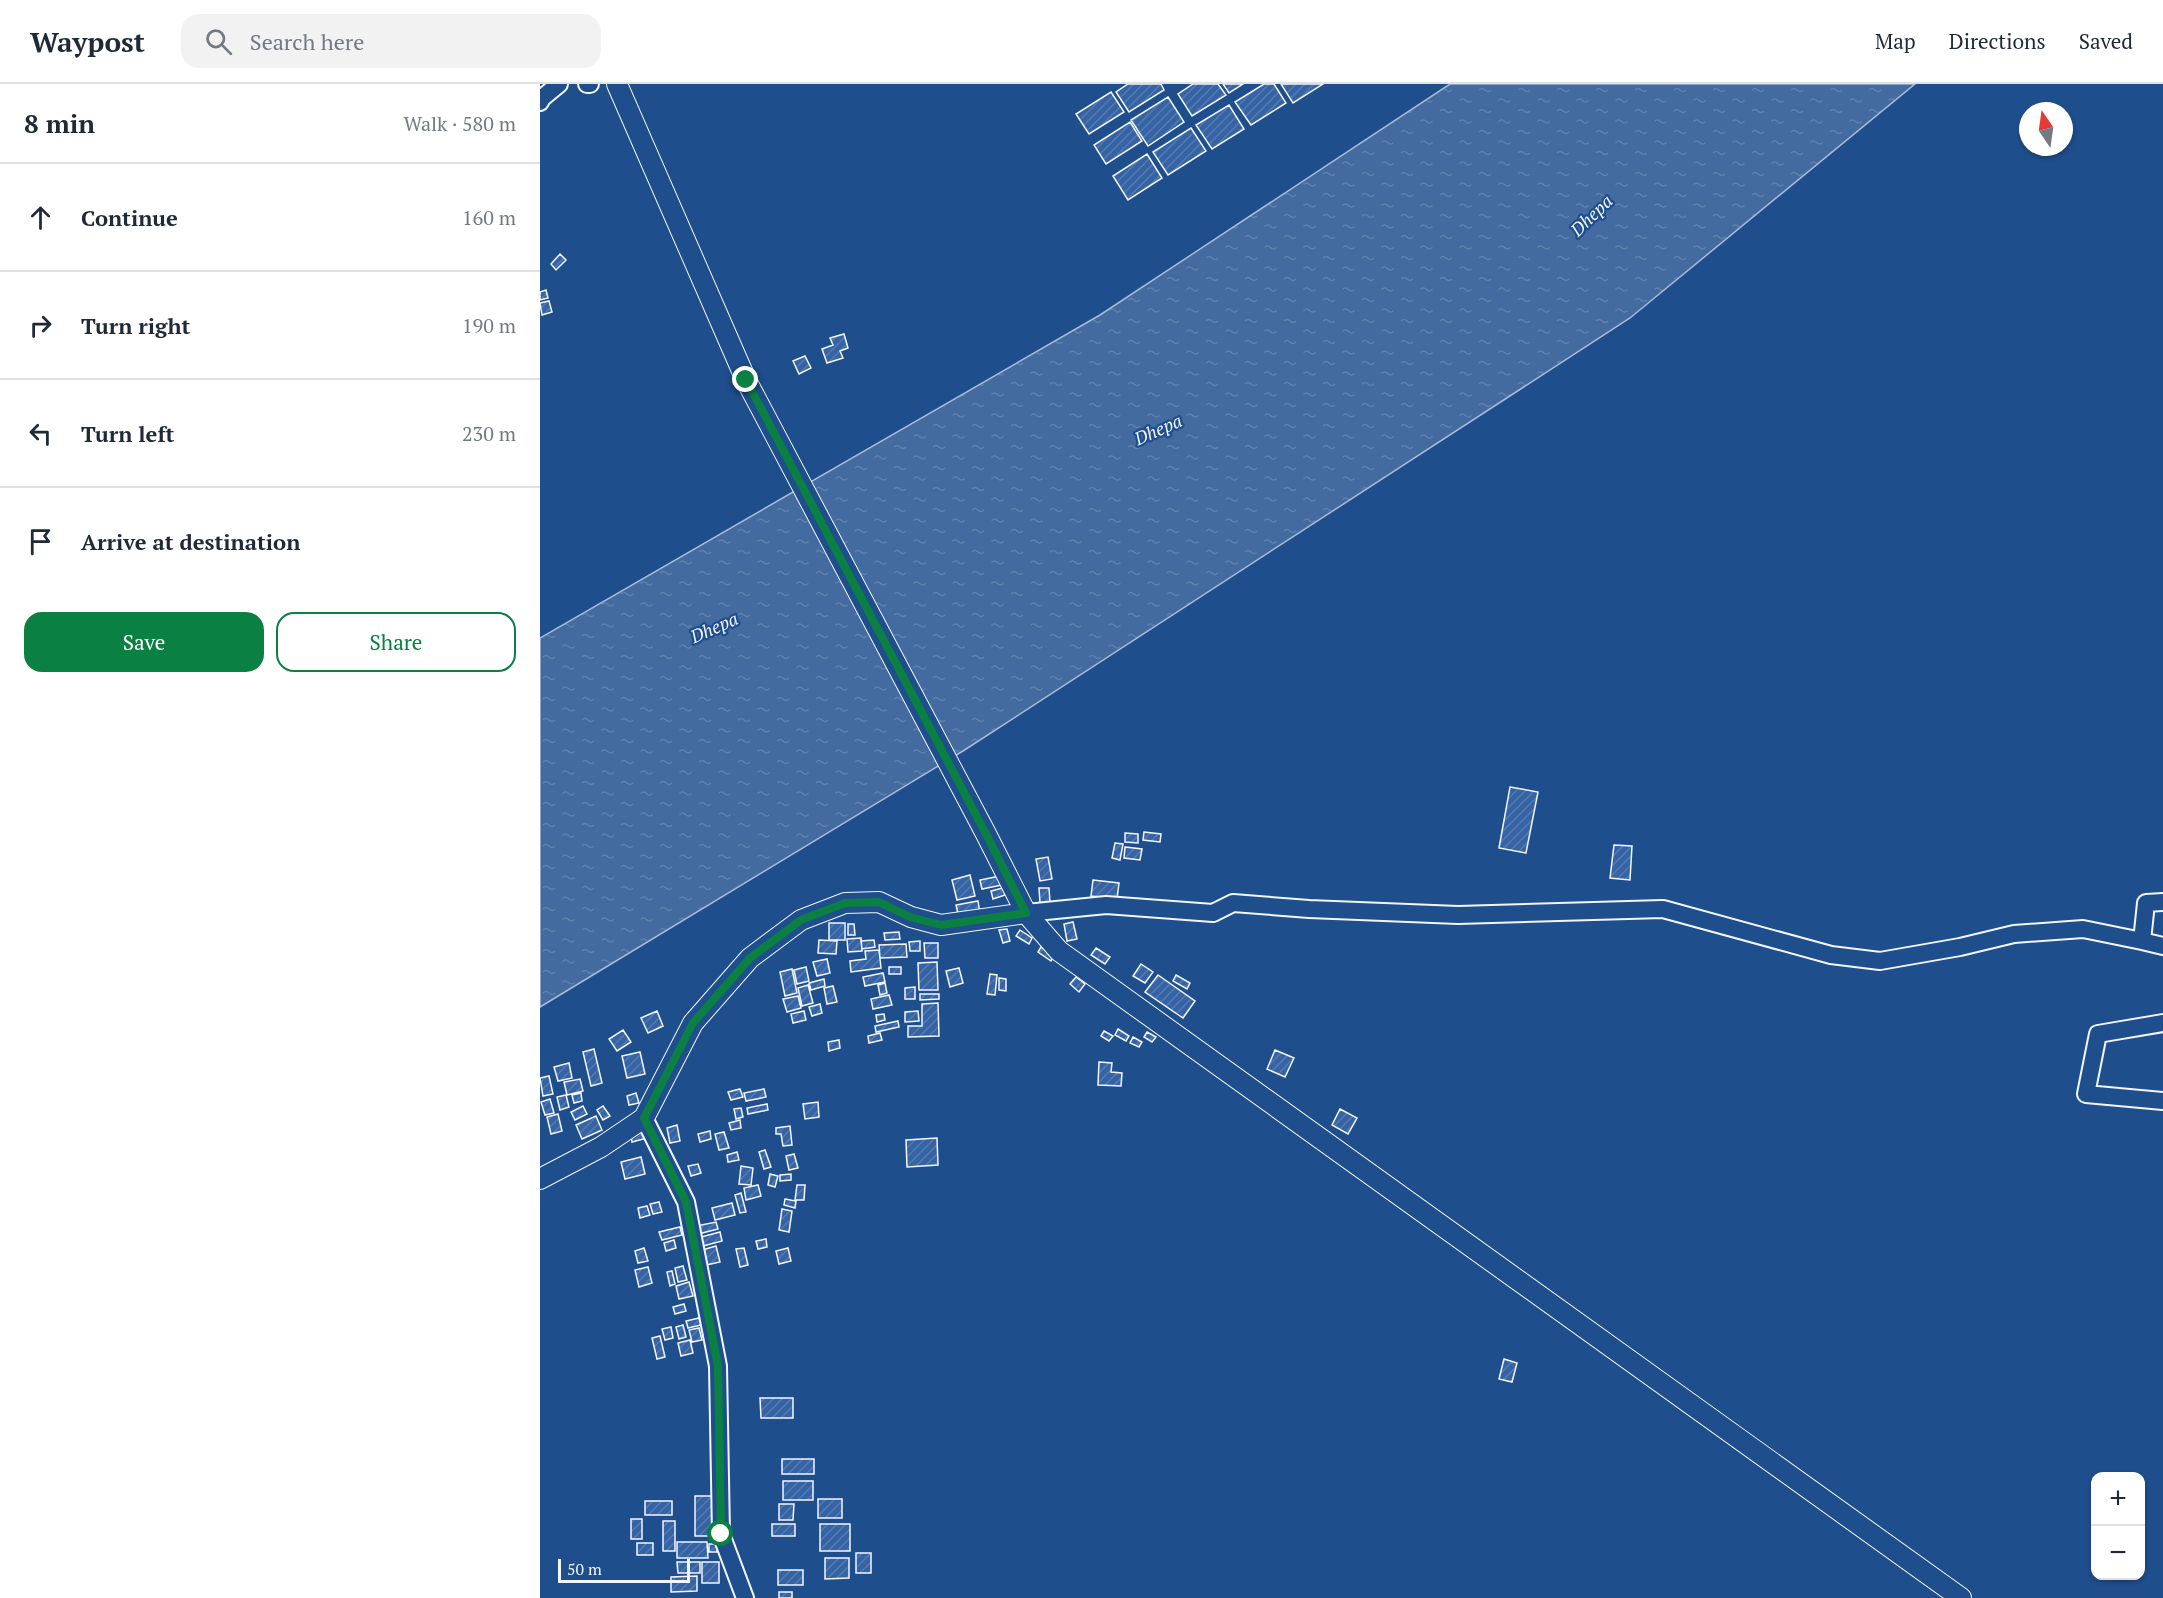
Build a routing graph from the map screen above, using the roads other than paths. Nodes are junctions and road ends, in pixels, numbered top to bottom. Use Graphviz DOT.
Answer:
graph roads {
  1 [pos="559,84"];
  2 [pos="617,84"];
  3 [pos="540,102"];
  4 [pos="2163,902"];
  5 [pos="1026,913"];
  6 [pos="2142,941"];
  7 [pos="2163,946"];
  8 [pos="2163,1023"];
  9 [pos="2163,1101"];
  10 [pos="644,1118"];
  11 [pos="540,1179"];
  12 [pos="745,1598"];
  13 [pos="1961,1598"];
  1 -- 3 [label="street"];
  2 -- 5 [label="street"];
  4 -- 6 [label="street"];
  5 -- 6 [label="street"];
  5 -- 10 [label="street"];
  5 -- 13 [label="street"];
  6 -- 7 [label="street"];
  8 -- 9 [label="street"];
  10 -- 11 [label="street"];
  10 -- 12 [label="street"];
}
